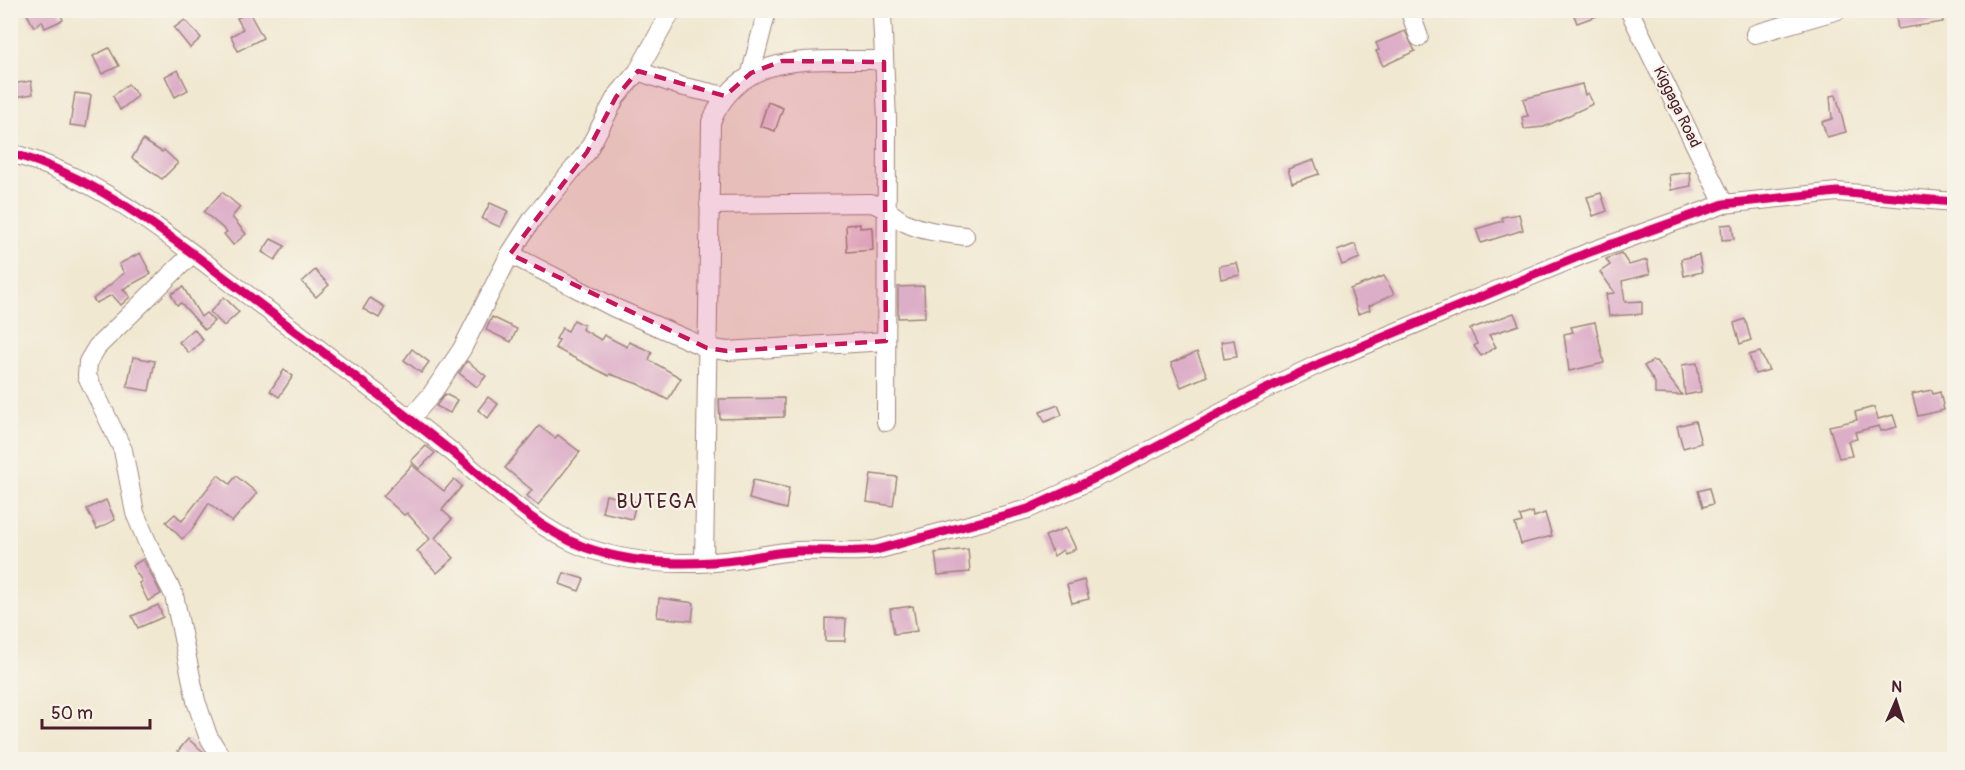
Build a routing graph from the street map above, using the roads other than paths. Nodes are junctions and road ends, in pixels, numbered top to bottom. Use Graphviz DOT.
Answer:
graph roads {
  1 [pos="672,10"];
  2 [pos="767,10"];
  3 [pos="1413,10"];
  4 [pos="1629,10"];
  5 [pos="1838,10"];
  6 [pos="882,15"];
  7 [pos="1755,34"];
  8 [pos="1419,37"];
  9 [pos="884,62"];
  10 [pos="638,71"];
  11 [pos="751,72"];
  12 [pos="725,96"];
  13 [pos="10,153"];
  14 [pos="1954,202"];
  15 [pos="1724,204"];
  16 [pos="709,205"];
  17 [pos="887,211"];
  18 [pos="965,236"];
  19 [pos="192,254"];
  20 [pos="510,254"];
  21 [pos="886,341"];
  22 [pos="707,348"];
  23 [pos="410,419"];
  24 [pos="886,422"];
  25 [pos="704,562"];
  26 [pos="223,759"];
  1 -- 10 [label="street"];
  2 -- 11 [label="street"];
  3 -- 8 [label="street"];
  4 -- 15 [label="street, Kiggaga Road"];
  5 -- 7 [label="street"];
  6 -- 9 [label="street"];
  9 -- 11 [label="street"];
  9 -- 17 [label="street"];
  10 -- 12 [label="street"];
  10 -- 20 [label="street"];
  11 -- 12 [label="street"];
  12 -- 16 [label="street"];
  13 -- 19 [label="street"];
  14 -- 15 [label="street"];
  15 -- 25 [label="street"];
  16 -- 17 [label="street"];
  16 -- 22 [label="street"];
  17 -- 18 [label="street"];
  17 -- 21 [label="street"];
  19 -- 23 [label="street"];
  19 -- 26 [label="street"];
  20 -- 22 [label="street"];
  20 -- 23 [label="street"];
  21 -- 22 [label="street"];
  21 -- 24 [label="street"];
  22 -- 25 [label="street"];
  23 -- 25 [label="street"];
}
